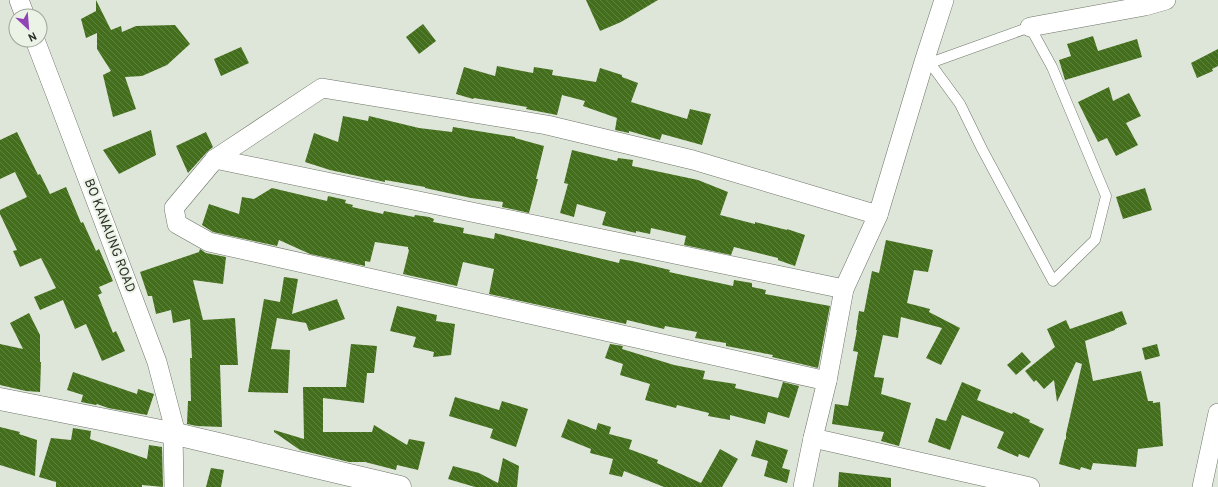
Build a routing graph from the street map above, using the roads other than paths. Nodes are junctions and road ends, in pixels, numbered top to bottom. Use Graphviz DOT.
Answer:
graph roads {
  1 [pos="944,0"];
  2 [pos="1166,0"];
  3 [pos="1030,27"];
  4 [pos="37,48"];
  5 [pos="927,63"];
  6 [pos="215,159"];
  7 [pos="878,215"];
  8 [pos="844,289"];
  9 [pos="827,381"];
  10 [pos="0,399"];
  11 [pos="1218,413"];
  12 [pos="175,433"];
  13 [pos="813,438"];
  14 [pos="1208,482"];
  15 [pos="174,487"];
  16 [pos="400,487"];
  17 [pos="803,487"];
  18 [pos="1030,487"];
  1 -- 5 [label="street"];
  2 -- 3 [label="street"];
  3 -- 5 [label="lane"];
  3 -- 5 [label="lane"];
  4 -- 12 [label="street, BO KANAUNG ROAD"];
  5 -- 7 [label="street"];
  6 -- 7 [label="street"];
  6 -- 8 [label="street"];
  6 -- 9 [label="street"];
  7 -- 8 [label="street"];
  8 -- 9 [label="street"];
  9 -- 13 [label="street"];
  10 -- 12 [label="street"];
  11 -- 14 [label="street"];
  12 -- 15 [label="street, BO KANAUNG ROAD"];
  12 -- 16 [label="street"];
  13 -- 17 [label="street"];
  13 -- 18 [label="street"];
}
